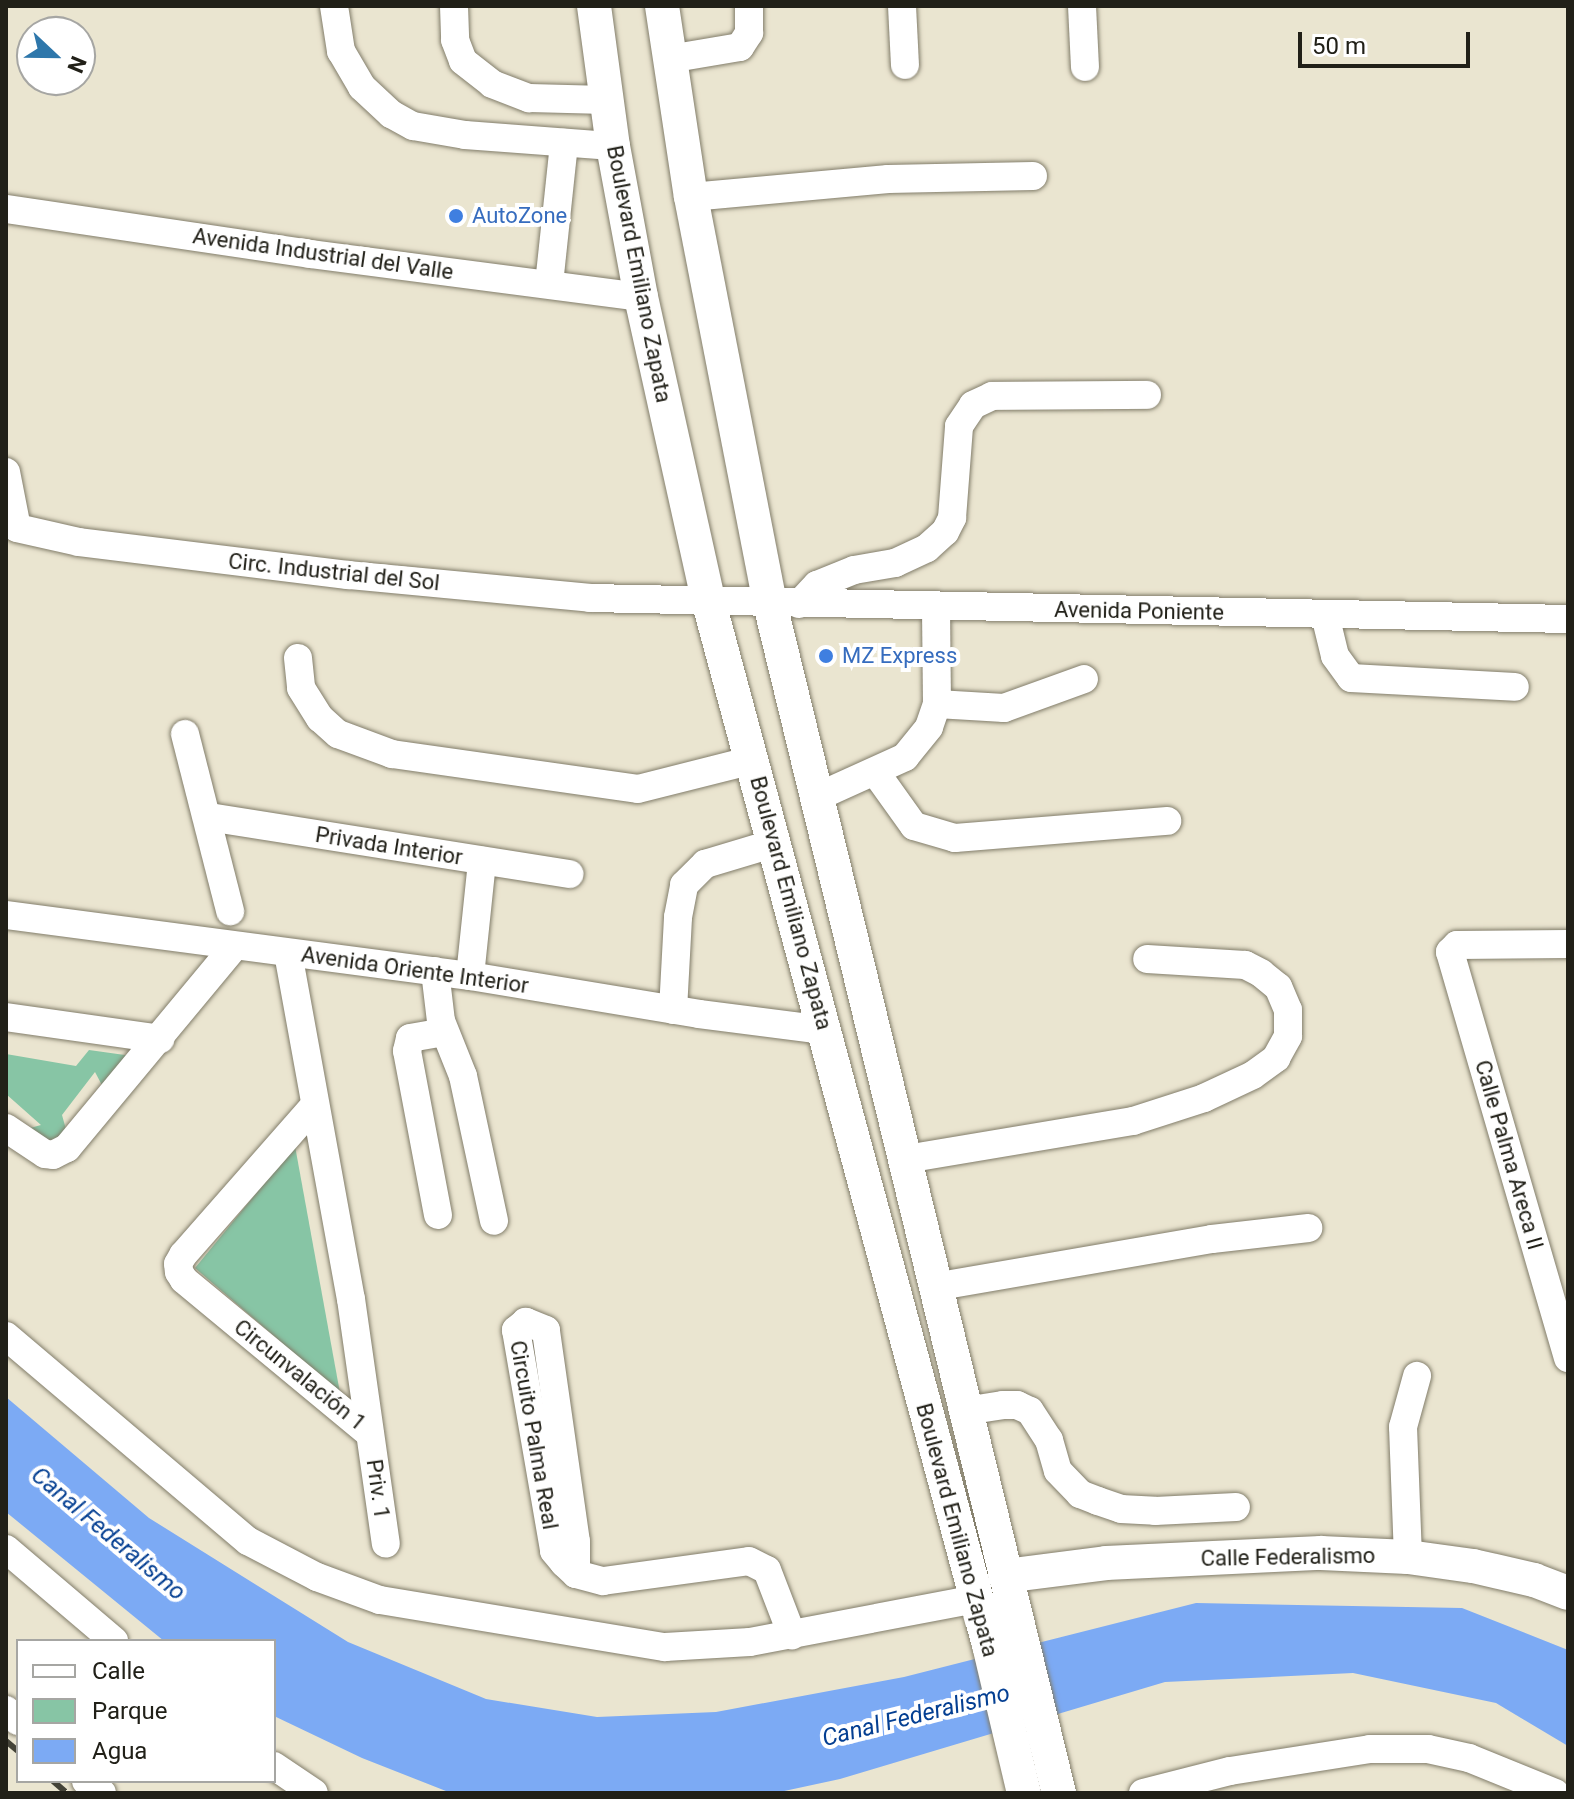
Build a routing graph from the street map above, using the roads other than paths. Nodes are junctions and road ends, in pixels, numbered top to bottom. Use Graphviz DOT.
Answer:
graph roads {
  1 [pos="334,6"];
  2 [pos="454,6"];
  3 [pos="594,6"];
  4 [pos="662,6"];
  5 [pos="749,6"];
  6 [pos="902,6"];
  7 [pos="1082,6"];
  8 [pos="669,59"];
  9 [pos="905,65"];
  10 [pos="1085,67"];
  11 [pos="606,100"];
  12 [pos="564,143"];
  13 [pos="613,146"];
  14 [pos="1033,176"];
  15 [pos="691,197"];
  16 [pos="6,209"];
  17 [pos="549,284"];
  18 [pos="641,297"];
  19 [pos="1147,395"];
  20 [pos="6,472"];
  21 [pos="12,537"];
  22 [pos="709,603"];
  23 [pos="785,604"];
  24 [pos="936,607"];
  25 [pos="1325,615"];
  26 [pos="1568,619"];
  27 [pos="298,658"];
  28 [pos="1084,679"];
  29 [pos="1515,687"];
  30 [pos="937,704"];
  31 [pos="185,734"];
  32 [pos="753,760"];
  33 [pos="876,773"];
  34 [pos="817,797"];
  35 [pos="209,817"];
  36 [pos="1167,821"];
  37 [pos="775,843"];
  38 [pos="482,861"];
  39 [pos="570,874"];
  40 [pos="230,911"];
  41 [pos="6,915"];
  42 [pos="1568,944"];
  43 [pos="234,947"];
  44 [pos="288,953"];
  45 [pos="1147,959"];
  46 [pos="435,971"];
  47 [pos="470,976"];
  48 [pos="673,1010"];
  49 [pos="6,1017"];
  50 [pos="824,1030"];
  51 [pos="444,1032"];
  52 [pos="160,1039"];
  53 [pos="314,1106"];
  54 [pos="6,1128"];
  55 [pos="906,1159"];
  56 [pos="438,1215"];
  57 [pos="494,1221"];
  58 [pos="1308,1228"];
  59 [pos="934,1287"];
  60 [pos="6,1336"];
  61 [pos="1568,1358"];
  62 [pos="1417,1376"];
  63 [pos="965,1411"];
  64 [pos="370,1434"];
  65 [pos="547,1442"];
  66 [pos="1236,1507"];
  67 [pos="386,1544"];
  68 [pos="6,1549"];
  69 [pos="1408,1557"];
  70 [pos="1005,1576"];
  71 [pos="1568,1593"];
  72 [pos="976,1599"];
  73 [pos="792,1635"];
  74 [pos="112,1639"];
  75 [pos="276,1768"];
  76 [pos="1020,1777"];
  77 [pos="301,1790"];
  78 [pos="1059,1793"];
  79 [pos="1143,1793"];
  80 [pos="1555,1793"];
  1 -- 12 [label="street"];
  2 -- 11 [label="street"];
  3 -- 11 [label="main road, Boulevard Emiliano Zapata"];
  4 -- 8 [label="main road, Boulevard Emiliano Zapata"];
  5 -- 8 [label="street"];
  6 -- 9 [label="street"];
  7 -- 10 [label="street"];
  8 -- 15 [label="main road, Boulevard Emiliano Zapata"];
  11 -- 13 [label="main road, Boulevard Emiliano Zapata"];
  12 -- 13 [label="street"];
  12 -- 17 [label="street"];
  13 -- 18 [label="main road, Boulevard Emiliano Zapata"];
  14 -- 15 [label="street"];
  15 -- 23 [label="main road, Boulevard Emiliano Zapata"];
  16 -- 17 [label="street, Avenida Industrial del Valle"];
  17 -- 18 [label="street, Avenida Industrial del Valle"];
  18 -- 22 [label="main road, Boulevard Emiliano Zapata"];
  19 -- 23 [label="street"];
  20 -- 21 [label="street, Circ. Industrial del Sol"];
  21 -- 22 [label="street, Circ. Industrial del Sol"];
  22 -- 23 [label="street, Avenida Poniente"];
  22 -- 32 [label="main road, Boulevard Emiliano Zapata"];
  23 -- 24 [label="street, Avenida Poniente"];
  23 -- 34 [label="main road, Boulevard Emiliano Zapata"];
  24 -- 25 [label="street, Avenida Poniente"];
  24 -- 30 [label="street"];
  25 -- 26 [label="street, Avenida Poniente"];
  25 -- 29 [label="street"];
  27 -- 32 [label="street"];
  28 -- 30 [label="street"];
  30 -- 33 [label="street"];
  31 -- 35 [label="street"];
  32 -- 37 [label="main road, Boulevard Emiliano Zapata"];
  33 -- 34 [label="street"];
  33 -- 36 [label="street"];
  34 -- 55 [label="main road, Boulevard Emiliano Zapata"];
  35 -- 38 [label="street, Privada Interior"];
  35 -- 40 [label="street"];
  37 -- 48 [label="street"];
  37 -- 50 [label="main road, Boulevard Emiliano Zapata"];
  38 -- 39 [label="street, Privada Interior"];
  38 -- 47 [label="street"];
  41 -- 43 [label="street, Avenida Oriente Interior"];
  42 -- 61 [label="street, Calle Palma Areca II"];
  43 -- 44 [label="street, Avenida Oriente Interior"];
  43 -- 52 [label="street"];
  44 -- 46 [label="street, Avenida Oriente Interior"];
  44 -- 53 [label="street, Circunvalación 1"];
  45 -- 55 [label="street"];
  46 -- 47 [label="street, Avenida Oriente Interior"];
  46 -- 51 [label="street"];
  47 -- 48 [label="street, Avenida Oriente Interior"];
  48 -- 50 [label="street, Avenida Oriente Interior"];
  49 -- 52 [label="street"];
  50 -- 72 [label="main road, Boulevard Emiliano Zapata"];
  51 -- 56 [label="street"];
  51 -- 57 [label="street"];
  52 -- 54 [label="street"];
  53 -- 64 [label="street, Circunvalación 1"];
  53 -- 64 [label="street, Circunvalación 1"];
  55 -- 59 [label="main road, Boulevard Emiliano Zapata"];
  58 -- 59 [label="street"];
  59 -- 63 [label="main road, Boulevard Emiliano Zapata"];
  60 -- 73 [label="street"];
  62 -- 69 [label="street"];
  63 -- 66 [label="street"];
  63 -- 70 [label="main road, Boulevard Emiliano Zapata"];
  64 -- 67 [label="street, Priv. 1"];
  65 -- 73 [label="street, Circuito Palma Real"];
  68 -- 74 [label="street"];
  69 -- 70 [label="main road, Calle Federalismo"];
  69 -- 71 [label="main road, Calle Federalismo"];
  70 -- 78 [label="main road, Boulevard Emiliano Zapata"];
  72 -- 73 [label="street"];
  72 -- 76 [label="main road, Boulevard Emiliano Zapata"];
  75 -- 77 [label="street"];
  79 -- 80 [label="street"];
}
